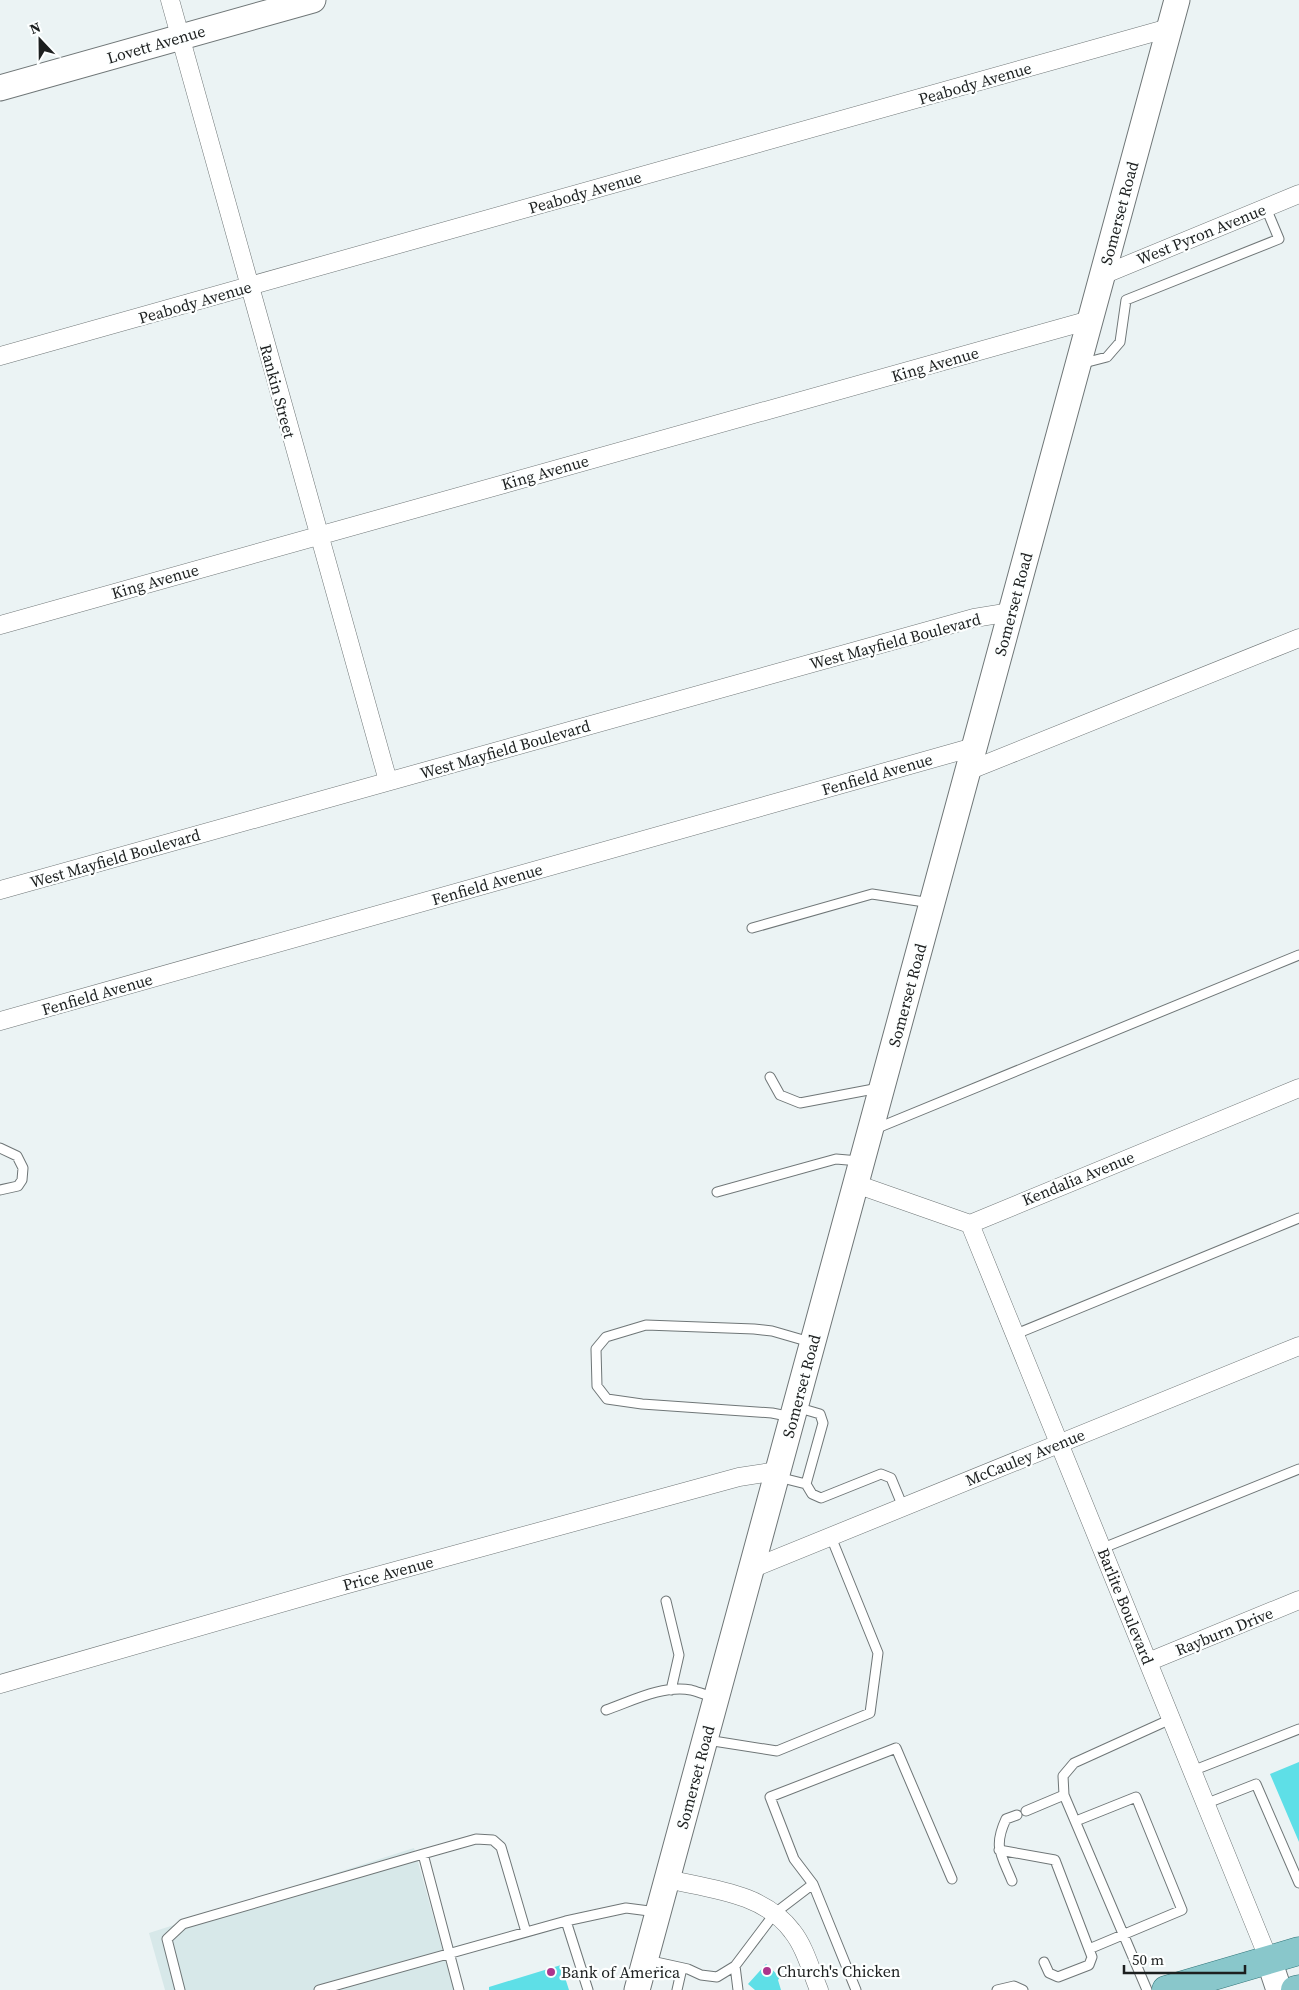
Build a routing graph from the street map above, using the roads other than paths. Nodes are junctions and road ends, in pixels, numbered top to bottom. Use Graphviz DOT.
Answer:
graph roads {
  1 [pos="170,0"];
  2 [pos="312,0"];
  3 [pos="1177,0"];
  4 [pos="1169,28"];
  5 [pos="180,37"];
  6 [pos="0,88"];
  7 [pos="1299,194"];
  8 [pos="1266,208"];
  9 [pos="1102,275"];
  10 [pos="250,286"];
  11 [pos="1090,320"];
  12 [pos="0,356"];
  13 [pos="1078,365"];
  14 [pos="318,535"];
  15 [pos="1011,612"];
  16 [pos="0,625"];
  17 [pos="1299,638"];
  18 [pos="974,746"];
  19 [pos="968,771"];
  20 [pos="388,781"];
  21 [pos="0,890"];
  22 [pos="932,904"];
  23 [pos="752,928"];
  24 [pos="1299,955"];
  25 [pos="0,1021"];
  26 [pos="770,1077"];
  27 [pos="882,1087"];
  28 [pos="1299,1088"];
  29 [pos="870,1131"];
  30 [pos="0,1148"];
  31 [pos="859,1173"];
  32 [pos="0,1190"];
  33 [pos="717,1192"];
  34 [pos="1299,1218"];
  35 [pos="970,1224"];
  36 [pos="1016,1334"];
  37 [pos="813,1342"];
  38 [pos="1299,1346"];
  39 [pos="794,1412"];
  40 [pos="1060,1443"];
  41 [pos="1299,1470"];
  42 [pos="777,1474"];
  43 [pos="806,1484"];
  44 [pos="903,1508"];
  45 [pos="831,1537"];
  46 [pos="1103,1548"];
  47 [pos="751,1569"];
  48 [pos="1299,1600"];
  49 [pos="666,1601"];
  50 [pos="1148,1662"];
  51 [pos="1,1678"];
  52 [pos="671,1690"];
  53 [pos="716,1698"];
  54 [pos="606,1710"];
  55 [pos="1171,1719"];
  56 [pos="1299,1729"];
  57 [pos="705,1740"];
  58 [pos="1192,1771"];
  59 [pos="1064,1795"];
  60 [pos="1205,1804"];
  61 [pos="1026,1811"];
  62 [pos="1017,1815"];
  63 [pos="1076,1821"];
  64 [pos="999,1850"];
  65 [pos="424,1854"];
  66 [pos="667,1879"];
  67 [pos="952,1879"];
  68 [pos="1012,1881"];
  69 [pos="1299,1883"];
  70 [pos="813,1884"];
  71 [pos="658,1912"];
  72 [pos="775,1913"];
  73 [pos="566,1921"];
  74 [pos="526,1932"];
  75 [pos="1124,1934"];
  76 [pos="1089,1949"];
  77 [pos="1299,1951"];
  78 [pos="448,1954"];
  79 [pos="646,1960"];
  80 [pos="1268,1960"];
  81 [pos="1044,1962"];
  82 [pos="735,1966"];
  83 [pos="682,1968"];
  84 [pos="1299,1989"];
  85 [pos="180,1990"];
  86 [pos="319,1990"];
  87 [pos="459,1990"];
  88 [pos="588,1990"];
  89 [pos="637,1990"];
  90 [pos="677,1990"];
  91 [pos="738,1990"];
  92 [pos="819,1990"];
  93 [pos="856,1990"];
  94 [pos="997,1990"];
  95 [pos="1023,1990"];
  96 [pos="1147,1990"];
  97 [pos="1166,1990"];
  98 [pos="1279,1990"];
  99 [pos="1295,1990"];
  1 -- 5 [label="street, Rankin Street"];
  2 -- 5 [label="main road, Lovett Avenue"];
  3 -- 4 [label="main road, Somerset Road"];
  4 -- 9 [label="main road, Somerset Road"];
  4 -- 10 [label="street, Peabody Avenue"];
  5 -- 6 [label="main road, Lovett Avenue"];
  5 -- 10 [label="street, Rankin Street"];
  7 -- 8 [label="street, West Pyron Avenue"];
  8 -- 9 [label="street, West Pyron Avenue"];
  8 -- 13 [label="lane"];
  9 -- 11 [label="main road, Somerset Road"];
  10 -- 12 [label="street, Peabody Avenue"];
  10 -- 14 [label="street, Rankin Street"];
  11 -- 13 [label="main road, Somerset Road"];
  11 -- 14 [label="street, King Avenue"];
  13 -- 15 [label="main road, Somerset Road"];
  14 -- 16 [label="street, King Avenue"];
  14 -- 20 [label="street, Rankin Street"];
  15 -- 18 [label="main road, Somerset Road"];
  15 -- 20 [label="street, West Mayfield Boulevard"];
  17 -- 19 [label="street"];
  18 -- 19 [label="main road, Somerset Road"];
  18 -- 25 [label="street, Fenfield Avenue"];
  19 -- 22 [label="main road, Somerset Road"];
  20 -- 21 [label="street, West Mayfield Boulevard"];
  22 -- 23 [label="lane"];
  22 -- 27 [label="main road, Somerset Road"];
  24 -- 29 [label="lane"];
  26 -- 27 [label="lane"];
  27 -- 29 [label="main road, Somerset Road"];
  28 -- 35 [label="street, Kendalia Avenue"];
  29 -- 31 [label="main road, Somerset Road"];
  30 -- 32 [label="lane"];
  31 -- 33 [label="lane"];
  31 -- 35 [label="street"];
  31 -- 37 [label="main road, Somerset Road"];
  34 -- 36 [label="lane"];
  35 -- 36 [label="street, Barlite Boulevard"];
  36 -- 40 [label="street, Barlite Boulevard"];
  37 -- 39 [label="main road, Somerset Road"];
  37 -- 39 [label="lane"];
  38 -- 40 [label="street, McCauley Avenue"];
  39 -- 42 [label="main road, Somerset Road"];
  39 -- 43 [label="lane"];
  40 -- 44 [label="street, McCauley Avenue"];
  40 -- 46 [label="street, Barlite Boulevard"];
  41 -- 46 [label="lane"];
  42 -- 43 [label="lane"];
  42 -- 47 [label="main road, Somerset Road"];
  42 -- 51 [label="street, Price Avenue"];
  43 -- 44 [label="lane"];
  44 -- 45 [label="street, McCauley Avenue"];
  45 -- 47 [label="street, McCauley Avenue"];
  45 -- 57 [label="lane"];
  46 -- 50 [label="street, Barlite Boulevard"];
  47 -- 53 [label="main road, Somerset Road"];
  48 -- 50 [label="street, Rayburn Drive"];
  49 -- 52 [label="lane"];
  50 -- 55 [label="street, Barlite Boulevard"];
  52 -- 53 [label="lane"];
  52 -- 54 [label="lane"];
  53 -- 57 [label="main road, Somerset Road"];
  55 -- 58 [label="street, Barlite Boulevard"];
  55 -- 59 [label="lane"];
  56 -- 58 [label="lane"];
  57 -- 66 [label="main road, Somerset Road"];
  58 -- 60 [label="street, Barlite Boulevard"];
  59 -- 61 [label="lane"];
  59 -- 63 [label="lane"];
  60 -- 69 [label="lane"];
  60 -- 80 [label="street, Barlite Boulevard"];
  62 -- 64 [label="lane"];
  63 -- 75 [label="lane"];
  63 -- 75 [label="lane"];
  64 -- 68 [label="lane"];
  64 -- 76 [label="lane"];
  65 -- 74 [label="lane"];
  65 -- 78 [label="lane"];
  65 -- 85 [label="lane"];
  66 -- 71 [label="main road, Somerset Road"];
  66 -- 72 [label="street"];
  67 -- 70 [label="lane"];
  70 -- 72 [label="lane"];
  70 -- 93 [label="lane"];
  71 -- 73 [label="lane"];
  71 -- 79 [label="main road, Somerset Road"];
  72 -- 82 [label="lane"];
  72 -- 92 [label="street"];
  73 -- 74 [label="lane"];
  73 -- 88 [label="lane"];
  74 -- 78 [label="lane"];
  75 -- 76 [label="lane"];
  75 -- 96 [label="lane"];
  76 -- 81 [label="lane"];
  77 -- 80 [label="main road"];
  78 -- 86 [label="lane"];
  78 -- 87 [label="lane"];
  79 -- 83 [label="lane"];
  79 -- 89 [label="main road, Somerset Road"];
  80 -- 97 [label="main road"];
  80 -- 98 [label="main road, Barlite Boulevard"];
  82 -- 83 [label="lane"];
  82 -- 91 [label="lane"];
  83 -- 90 [label="lane"];
  84 -- 99 [label="main road"];
  94 -- 95 [label="lane"];
}
